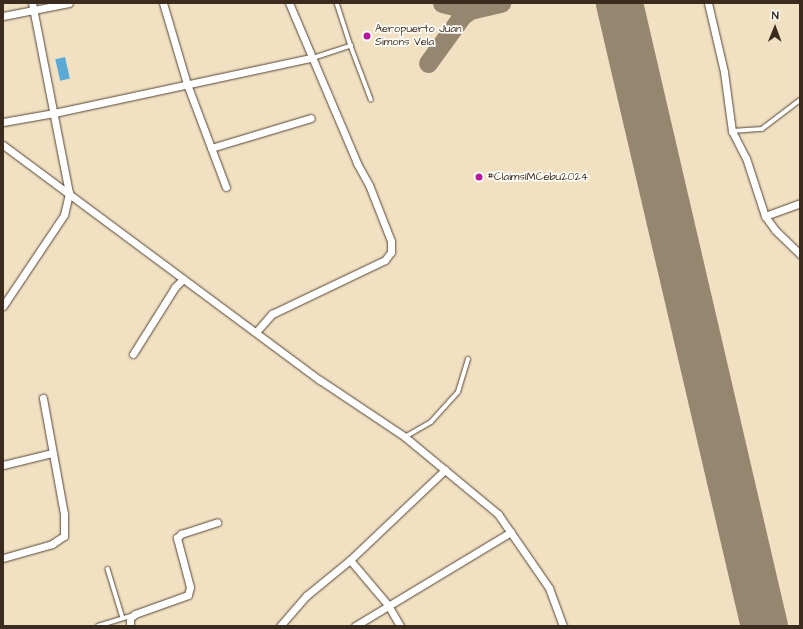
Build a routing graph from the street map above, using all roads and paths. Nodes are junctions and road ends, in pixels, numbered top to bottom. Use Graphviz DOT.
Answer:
graph roads {
  1 [pos="69,3"];
  2 [pos="163,3"];
  3 [pos="289,3"];
  4 [pos="337,3"];
  5 [pos="708,3"];
  6 [pos="33,6"];
  7 [pos="3,16"];
  8 [pos="351,46"];
  9 [pos="312,58"];
  10 [pos="187,84"];
  11 [pos="371,98"];
  12 [pos="800,100"];
  13 [pos="54,114"];
  14 [pos="311,118"];
  15 [pos="3,122"];
  16 [pos="732,131"];
  17 [pos="3,146"];
  18 [pos="211,148"];
  19 [pos="226,187"];
  20 [pos="69,193"];
  21 [pos="800,203"];
  22 [pos="765,216"];
  23 [pos="800,254"];
  24 [pos="182,280"];
  25 [pos="3,306"];
  26 [pos="257,331"];
  27 [pos="133,354"];
  28 [pos="468,360"];
  29 [pos="42,398"];
  30 [pos="405,437"];
  31 [pos="52,453"];
  32 [pos="3,465"];
  33 [pos="445,470"];
  34 [pos="217,522"];
  35 [pos="511,532"];
  36 [pos="3,558"];
  37 [pos="350,560"];
  38 [pos="108,569"];
  39 [pos="388,605"];
  40 [pos="133,615"];
  41 [pos="123,618"];
  42 [pos="98,626"];
  43 [pos="130,626"];
  44 [pos="280,626"];
  45 [pos="355,626"];
  46 [pos="400,626"];
  47 [pos="563,626"];
  1 -- 6 [label="street"];
  2 -- 10 [label="street"];
  3 -- 9 [label="street"];
  4 -- 8 [label="lane"];
  5 -- 16 [label="street"];
  6 -- 7 [label="street"];
  6 -- 13 [label="street"];
  8 -- 9 [label="lane"];
  8 -- 11 [label="lane"];
  9 -- 10 [label="street"];
  9 -- 26 [label="street"];
  10 -- 13 [label="street"];
  10 -- 18 [label="street"];
  12 -- 16 [label="lane"];
  13 -- 15 [label="street"];
  13 -- 20 [label="street"];
  14 -- 18 [label="street"];
  16 -- 22 [label="street"];
  17 -- 20 [label="street"];
  18 -- 19 [label="street"];
  20 -- 24 [label="street"];
  20 -- 25 [label="street"];
  21 -- 22 [label="street"];
  22 -- 23 [label="street"];
  24 -- 26 [label="street"];
  24 -- 27 [label="street"];
  26 -- 30 [label="street"];
  28 -- 30 [label="lane"];
  29 -- 31 [label="street"];
  30 -- 33 [label="street"];
  31 -- 32 [label="street"];
  31 -- 36 [label="street"];
  33 -- 35 [label="street"];
  33 -- 37 [label="street"];
  34 -- 40 [label="street"];
  35 -- 39 [label="street"];
  35 -- 47 [label="street"];
  37 -- 39 [label="street"];
  37 -- 44 [label="street"];
  38 -- 41 [label="lane"];
  39 -- 45 [label="street"];
  39 -- 46 [label="street"];
  40 -- 41 [label="lane"];
  40 -- 43 [label="street"];
  41 -- 42 [label="lane"];
}
